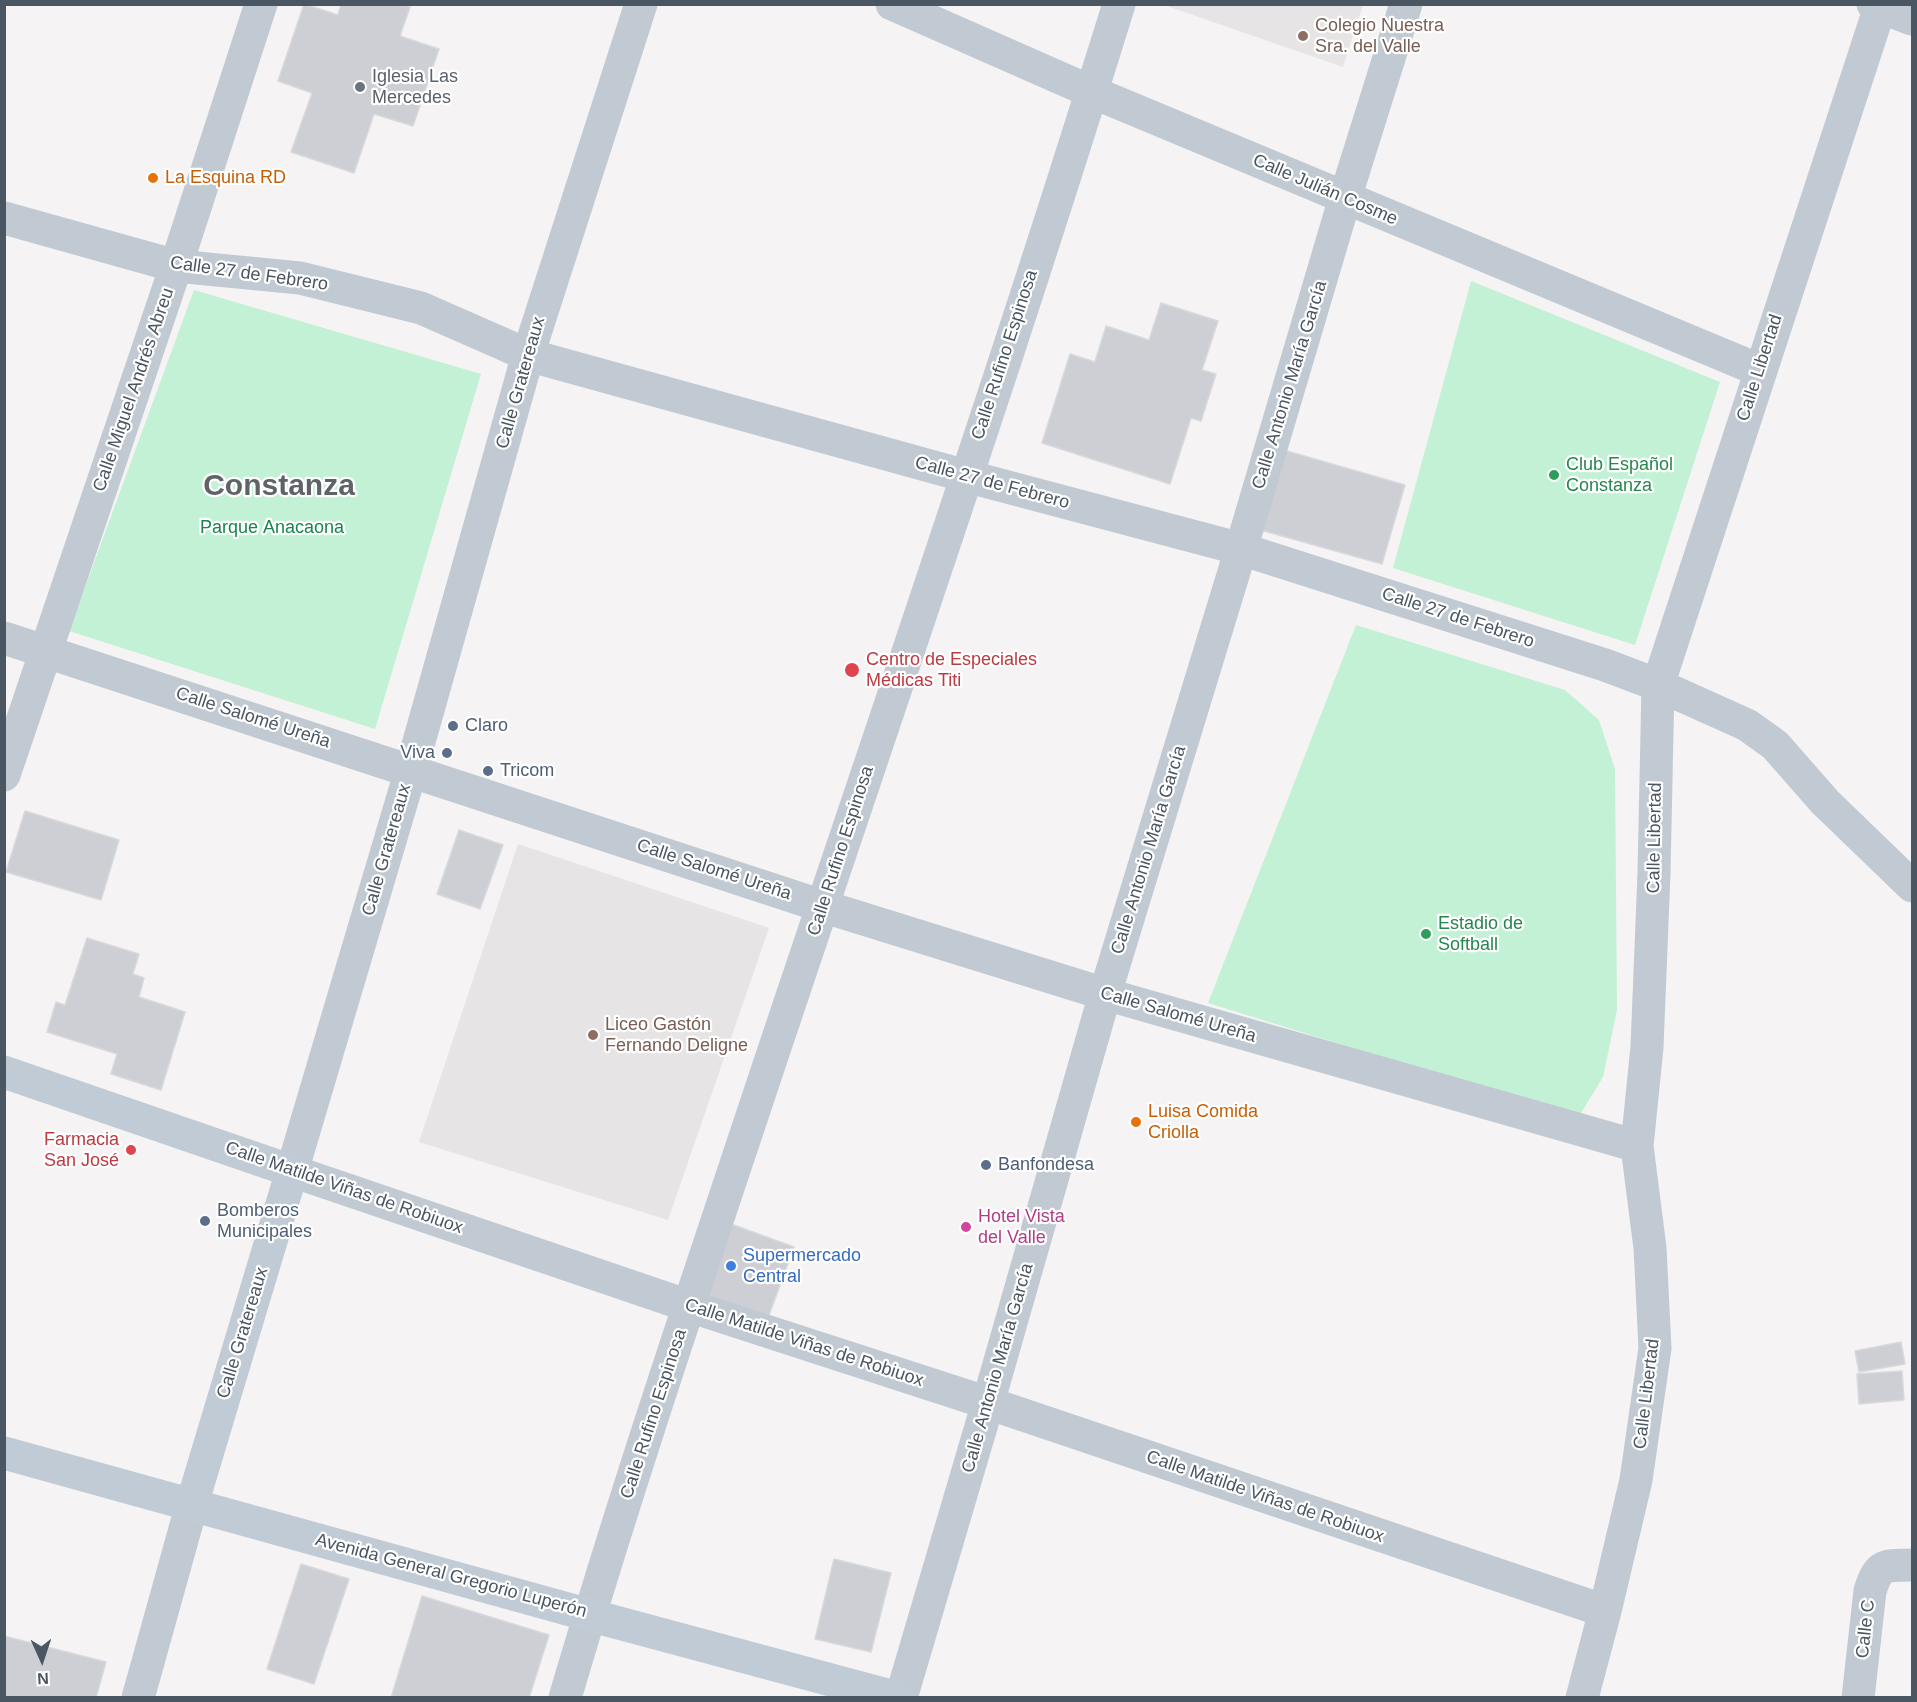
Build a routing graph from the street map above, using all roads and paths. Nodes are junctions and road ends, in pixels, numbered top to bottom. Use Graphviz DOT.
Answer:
graph roads {
  1 [pos="261,4"];
  2 [pos="641,4"];
  3 [pos="892,4"];
  4 [pos="1119,4"];
  5 [pos="1406,4"];
  6 [pos="1878,5"];
  7 [pos="1912,19"];
  8 [pos="1092,92"];
  9 [pos="1345,198"];
  10 [pos="4,218"];
  11 [pos="176,266"];
  12 [pos="528,356"];
  13 [pos="1760,370"];
  14 [pos="966,476"];
  15 [pos="1241,549"];
  16 [pos="4,638"];
  17 [pos="45,650"];
  18 [pos="1658,685"];
  19 [pos="411,770"];
  20 [pos="4,775"];
  21 [pos="1912,886"];
  22 [pos="822,906"];
  23 [pos="1105,994"];
  24 [pos="4,1072"];
  25 [pos="1637,1146"];
  26 [pos="292,1171"];
  27 [pos="689,1306"];
  28 [pos="988,1403"];
  29 [pos="4,1453"];
  30 [pos="192,1504"];
  31 [pos="1899,1566"];
  32 [pos="1605,1611"];
  33 [pos="590,1615"];
  34 [pos="138,1698"];
  35 [pos="565,1698"];
  36 [pos="900,1698"];
  37 [pos="1582,1698"];
  38 [pos="1858,1698"];
  1 -- 11 [label="street, Calle Miguel Andrés Abreu"];
  2 -- 12 [label="street, Calle Gratereaux"];
  3 -- 8 [label="street, Calle Julián Cosme"];
  4 -- 8 [label="street, Calle Rufino Espinosa"];
  5 -- 9 [label="street, Calle Antonio María García"];
  6 -- 7 [label="street"];
  6 -- 13 [label="street, Calle Libertad"];
  8 -- 9 [label="street, Calle Julián Cosme"];
  8 -- 14 [label="street, Calle Rufino Espinosa"];
  9 -- 13 [label="street, Calle Julián Cosme"];
  9 -- 15 [label="street, Calle Antonio María García"];
  10 -- 11 [label="street, Calle 27 de Febrero"];
  11 -- 12 [label="street, Calle 27 de Febrero"];
  11 -- 17 [label="street, Calle Miguel Andrés Abreu"];
  12 -- 14 [label="street, Calle 27 de Febrero"];
  12 -- 19 [label="street, Calle Gratereaux"];
  13 -- 18 [label="street, Calle Libertad"];
  14 -- 15 [label="street, Calle 27 de Febrero"];
  14 -- 22 [label="street, Calle Rufino Espinosa"];
  15 -- 18 [label="street, Calle 27 de Febrero"];
  15 -- 23 [label="street, Calle Antonio María García"];
  16 -- 17 [label="street, Calle Salomé Ureña"];
  17 -- 19 [label="street, Calle Salomé Ureña"];
  17 -- 20 [label="street, Calle Miguel Andrés Abreu"];
  18 -- 21 [label="street, Calle 27 de Febrero"];
  18 -- 25 [label="street, Calle Libertad"];
  19 -- 22 [label="street, Calle Salomé Ureña"];
  19 -- 26 [label="street, Calle Gratereaux"];
  22 -- 23 [label="street, Calle Salomé Ureña"];
  22 -- 27 [label="street, Calle Rufino Espinosa"];
  23 -- 25 [label="street, Calle Salomé Ureña"];
  23 -- 28 [label="street, Calle Antonio María García"];
  24 -- 26 [label="main road, Calle Matilde Viñas de Robiuox"];
  25 -- 32 [label="street, Calle Libertad"];
  26 -- 27 [label="street, Calle Matilde Viñas de Robiuox"];
  26 -- 30 [label="main road, Calle Gratereaux"];
  27 -- 28 [label="street, Calle Matilde Viñas de Robiuox"];
  27 -- 33 [label="street, Calle Rufino Espinosa"];
  28 -- 32 [label="street, Calle Matilde Viñas de Robiuox"];
  28 -- 36 [label="street, Calle Antonio María García"];
  29 -- 30 [label="main road, Avenida General Gregorio Luperón"];
  30 -- 33 [label="main road, Avenida General Gregorio Luperón"];
  30 -- 34 [label="street, Calle Gratereaux"];
  31 -- 38 [label="street, Calle C"];
  32 -- 37 [label="street, Calle Libertad"];
  33 -- 35 [label="street, Calle Rufino Espinosa"];
  33 -- 36 [label="main road, Avenida General Gregorio Luperón"];
}
